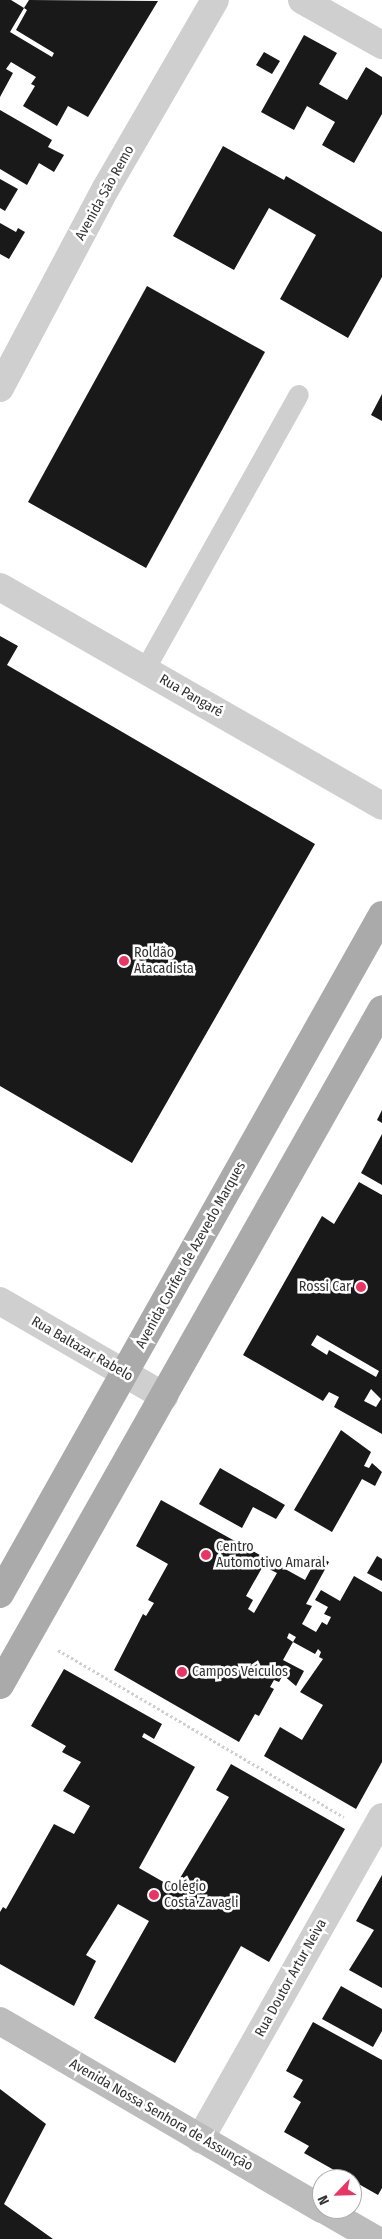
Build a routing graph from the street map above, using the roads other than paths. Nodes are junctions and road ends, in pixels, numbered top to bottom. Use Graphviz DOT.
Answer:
graph roads {
  1 [pos="215,0"];
  2 [pos="302,0"];
  3 [pos="382,45"];
  4 [pos="0,388"];
  5 [pos="299,395"];
  6 [pos="0,588"];
  7 [pos="144,670"];
  8 [pos="382,806"];
  9 [pos="382,915"];
  10 [pos="382,1009"];
  11 [pos="0,1301"];
  12 [pos="124,1373"];
  13 [pos="164,1396"];
  14 [pos="0,1594"];
  15 [pos="0,1686"];
  16 [pos="377,1826"];
  17 [pos="0,2021"];
  18 [pos="200,2139"];
  19 [pos="312,2203"];
  20 [pos="339,2219"];
  21 [pos="374,2239"];
  1 -- 4 [label="street, Avenida São Remo"];
  2 -- 3 [label="street"];
  5 -- 7 [label="lane"];
  6 -- 7 [label="street, Rua Pangaré"];
  7 -- 8 [label="street, Rua Pangaré"];
  9 -- 12 [label="main road, Avenida Corifeu de Azevedo Marques"];
  10 -- 13 [label="main road"];
  11 -- 12 [label="street, Rua Baltazar Rabelo"];
  12 -- 13 [label="street, Rua Baltazar Rabelo"];
  12 -- 14 [label="main road, Avenida Corifeu de Azevedo Marques"];
  13 -- 15 [label="main road"];
  16 -- 18 [label="street, Rua Doutor Artur Neiva"];
  17 -- 18 [label="street, Avenida Nossa Senhora de Assunção"];
  18 -- 19 [label="street, Avenida Nossa Senhora de Assunção"];
  20 -- 21 [label="street, Avenida Nossa Senhora de Assunção"];
}
